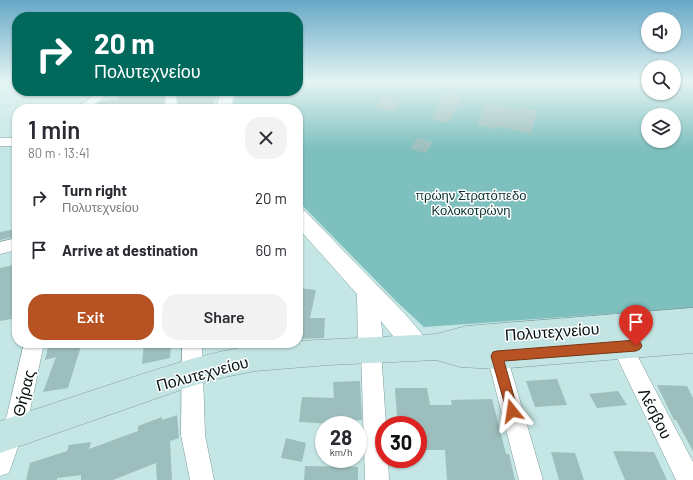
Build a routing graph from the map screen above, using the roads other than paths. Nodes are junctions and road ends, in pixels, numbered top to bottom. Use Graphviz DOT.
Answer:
graph roads {
  1 [pos="0,142"];
  2 [pos="12,142"];
  3 [pos="303,221"];
  4 [pos="12,245"];
  5 [pos="0,248"];
  6 [pos="368,291"];
  7 [pos="693,320"];
  8 [pos="693,341"];
  9 [pos="427,347"];
  10 [pos="622,347"];
  11 [pos="33,348"];
  12 [pos="192,348"];
  13 [pos="372,350"];
  14 [pos="497,356"];
  15 [pos="192,372"];
  16 [pos="6,435"];
  17 [pos="0,464"];
  18 [pos="202,480"];
  19 [pos="377,480"];
  20 [pos="531,480"];
  21 [pos="689,480"];
  1 -- 2 [label="street"];
  3 -- 6 [label="street"];
  4 -- 5 [label="street"];
  6 -- 9 [label="street"];
  6 -- 13 [label="street"];
  7 -- 9 [label="main road, Πολυτεχνείου"];
  8 -- 10 [label="main road, Πολυτεχνείου"];
  9 -- 13 [label="main road, Πολυτεχνείου"];
  9 -- 14 [label="main road, Πολυτεχνείου"];
  10 -- 14 [label="main road, Πολυτεχνείου"];
  10 -- 21 [label="street, Λέσβου"];
  11 -- 16 [label="street, Θήρας"];
  12 -- 15 [label="street"];
  13 -- 15 [label="main road, Πολυτεχνείου"];
  13 -- 19 [label="street"];
  14 -- 20 [label="street"];
  15 -- 16 [label="main road, Πολυτεχνείου"];
  15 -- 18 [label="street"];
  16 -- 17 [label="street, Θήρας"];
}
